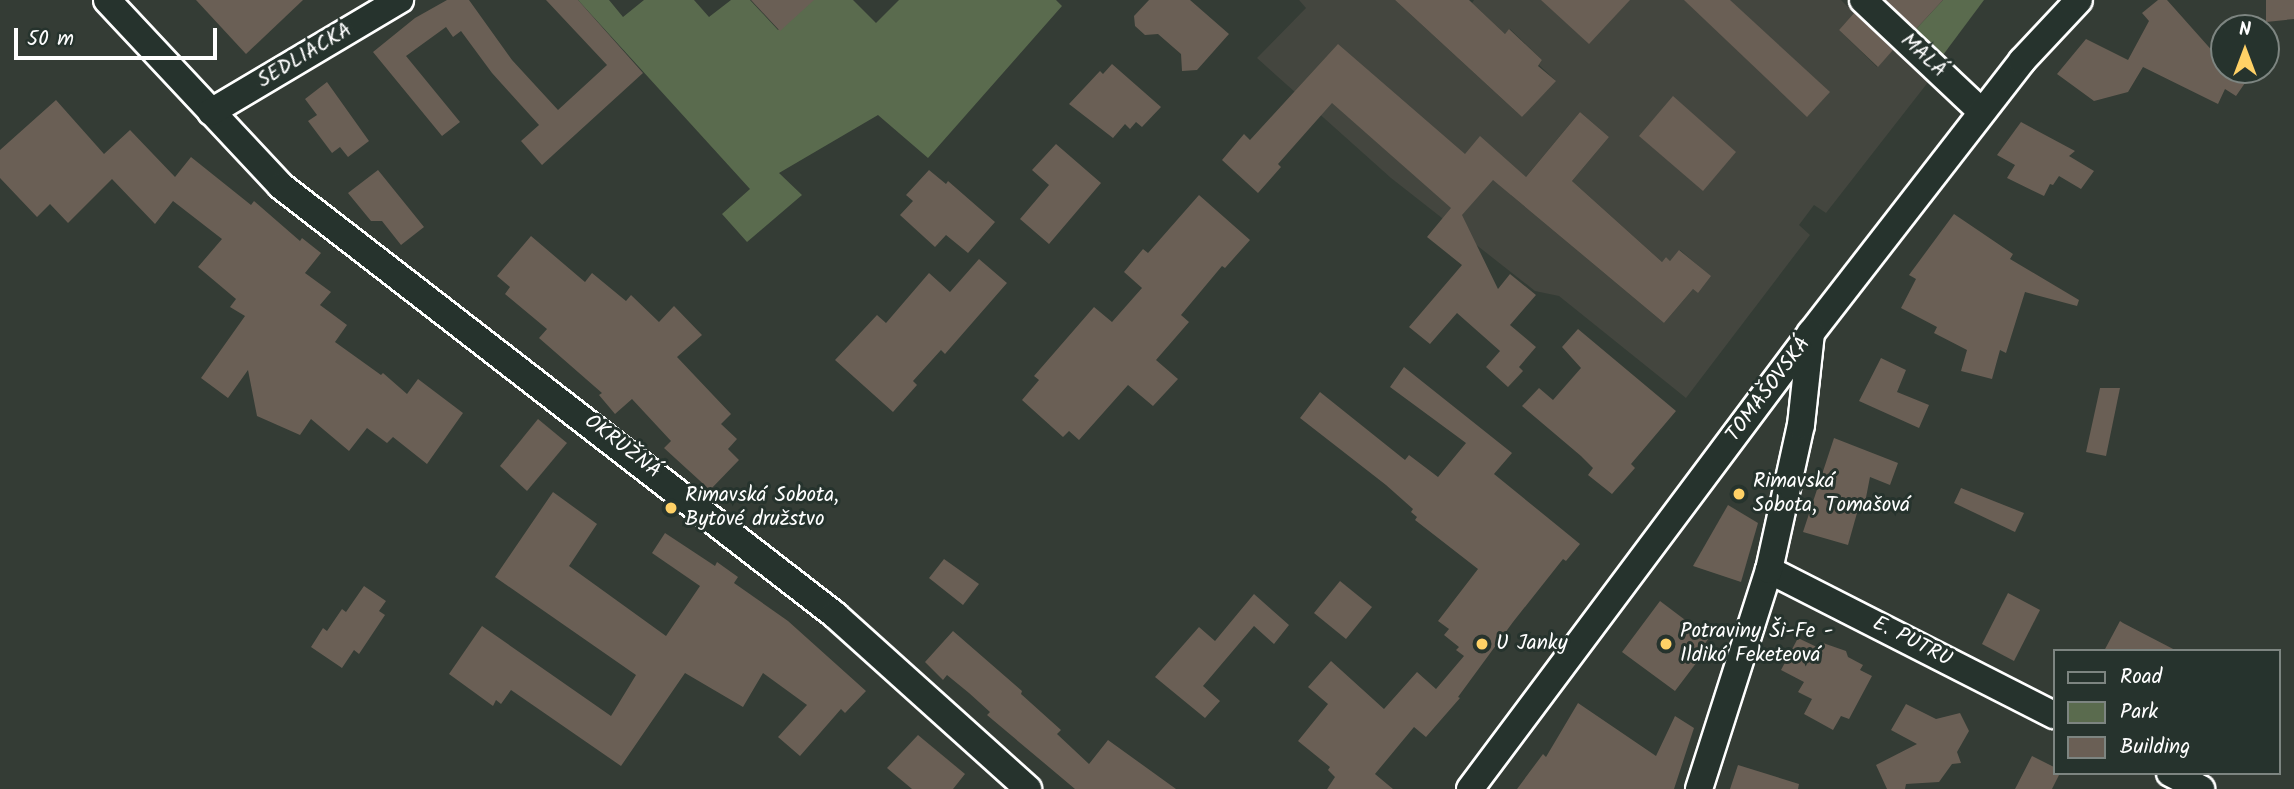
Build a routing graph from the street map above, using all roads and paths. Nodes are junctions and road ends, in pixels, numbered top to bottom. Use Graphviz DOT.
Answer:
graph roads {
  1 [pos="107,0"];
  2 [pos="400,0"];
  3 [pos="1863,0"];
  4 [pos="2079,0"];
  5 [pos="211,112"];
  6 [pos="1982,112"];
  7 [pos="1811,333"];
  8 [pos="1769,570"];
  9 [pos="2052,714"];
  10 [pos="2174,775"];
  11 [pos="1028,789"];
  12 [pos="1469,789"];
  13 [pos="1699,789"];
  14 [pos="2201,789"];
  1 -- 5 [label="street, OKRUŽNÁ"];
  2 -- 5 [label="street, SEDLIACKA"];
  3 -- 6 [label="street, MALÁ"];
  4 -- 6 [label="street, TOMAŠOVSKÁ"];
  5 -- 11 [label="street, OKRUŽNÁ"];
  6 -- 7 [label="street, TOMAŠOVSKÁ"];
  7 -- 8 [label="street"];
  7 -- 12 [label="street, TOMAŠOVSKÁ"];
  8 -- 9 [label="street, E. PUTRU"];
  8 -- 13 [label="street"];
  10 -- 14 [label="street"];
}
